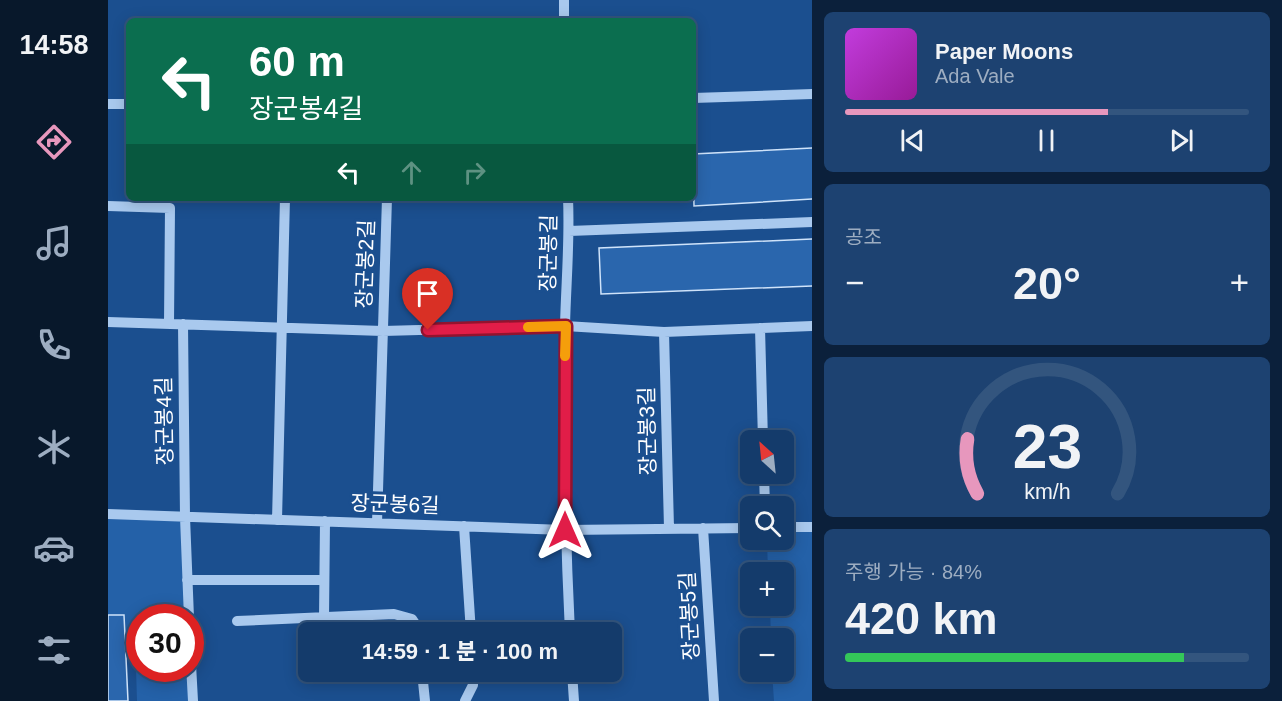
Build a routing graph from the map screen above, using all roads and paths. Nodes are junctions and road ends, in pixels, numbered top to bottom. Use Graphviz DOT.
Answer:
graph roads {
  1 [pos="564,0"];
  2 [pos="564,18"];
  3 [pos="812,94"];
  4 [pos="696,98"];
  5 [pos="108,104"];
  6 [pos="126,104"];
  7 [pos="285,201"];
  8 [pos="387,201"];
  9 [pos="568,201"];
  10 [pos="108,206"];
  11 [pos="812,222"];
  12 [pos="569,231"];
  13 [pos="108,322"];
  14 [pos="169,324"];
  15 [pos="183,324"];
  16 [pos="566,326"];
  17 [pos="812,326"];
  18 [pos="282,328"];
  19 [pos="760,328"];
  20 [pos="383,331"];
  21 [pos="664,332"];
  22 [pos="764,430"];
  23 [pos="108,514"];
  24 [pos="185,517"];
  25 [pos="277,520"];
  26 [pos="325,521"];
  27 [pos="376,523"];
  28 [pos="465,526"];
  29 [pos="794,527"];
  30 [pos="812,527"];
  31 [pos="669,528"];
  32 [pos="703,528"];
  33 [pos="740,528"];
  34 [pos="565,530"];
  35 [pos="187,580"];
  36 [pos="324,580"];
  37 [pos="188,604"];
  38 [pos="324,618"];
  39 [pos="237,621"];
  40 [pos="414,622"];
  41 [pos="470,622"];
  42 [pos="569,622"];
  43 [pos="192,682"];
  44 [pos="423,682"];
  45 [pos="473,682"];
  46 [pos="573,682"];
  47 [pos="193,701"];
  48 [pos="425,701"];
  49 [pos="465,701"];
  50 [pos="574,701"];
  51 [pos="714,701"];
  1 -- 2 [label="street"];
  3 -- 4 [label="street"];
  5 -- 6 [label="street"];
  7 -- 18 [label="street"];
  8 -- 20 [label="street, 장군봉2길"];
  9 -- 12 [label="street, 장군봉길"];
  10 -- 14 [label="street"];
  11 -- 12 [label="street"];
  12 -- 16 [label="street, 장군봉길"];
  13 -- 14 [label="street"];
  14 -- 15 [label="street"];
  15 -- 18 [label="street"];
  15 -- 24 [label="street, 장군봉4길"];
  16 -- 20 [label="street"];
  16 -- 21 [label="street"];
  16 -- 34 [label="street, 장군봉길"];
  17 -- 19 [label="street"];
  18 -- 20 [label="street"];
  18 -- 25 [label="street"];
  19 -- 21 [label="street"];
  19 -- 22 [label="street"];
  20 -- 27 [label="street"];
  21 -- 31 [label="street, 장군봉3길"];
  23 -- 24 [label="street, 장군봉6길"];
  24 -- 25 [label="street, 장군봉6길"];
  24 -- 35 [label="street"];
  25 -- 26 [label="street, 장군봉6길"];
  26 -- 27 [label="street, 장군봉6길"];
  26 -- 36 [label="street, 장군봉6길"];
  27 -- 28 [label="street, 장군봉6길"];
  28 -- 34 [label="street, 장군봉6길"];
  28 -- 41 [label="street, 장군봉6길"];
  29 -- 30 [label="street"];
  31 -- 32 [label="street"];
  31 -- 34 [label="street"];
  32 -- 33 [label="street"];
  32 -- 51 [label="street, 장군봉5길"];
  34 -- 42 [label="street, 장군봉길"];
  35 -- 36 [label="street"];
  35 -- 37 [label="street"];
  36 -- 38 [label="street, 장군봉6길"];
  38 -- 39 [label="street"];
  38 -- 40 [label="street"];
  43 -- 47 [label="street"];
  44 -- 48 [label="street"];
  45 -- 49 [label="street"];
  46 -- 50 [label="street"];
}
